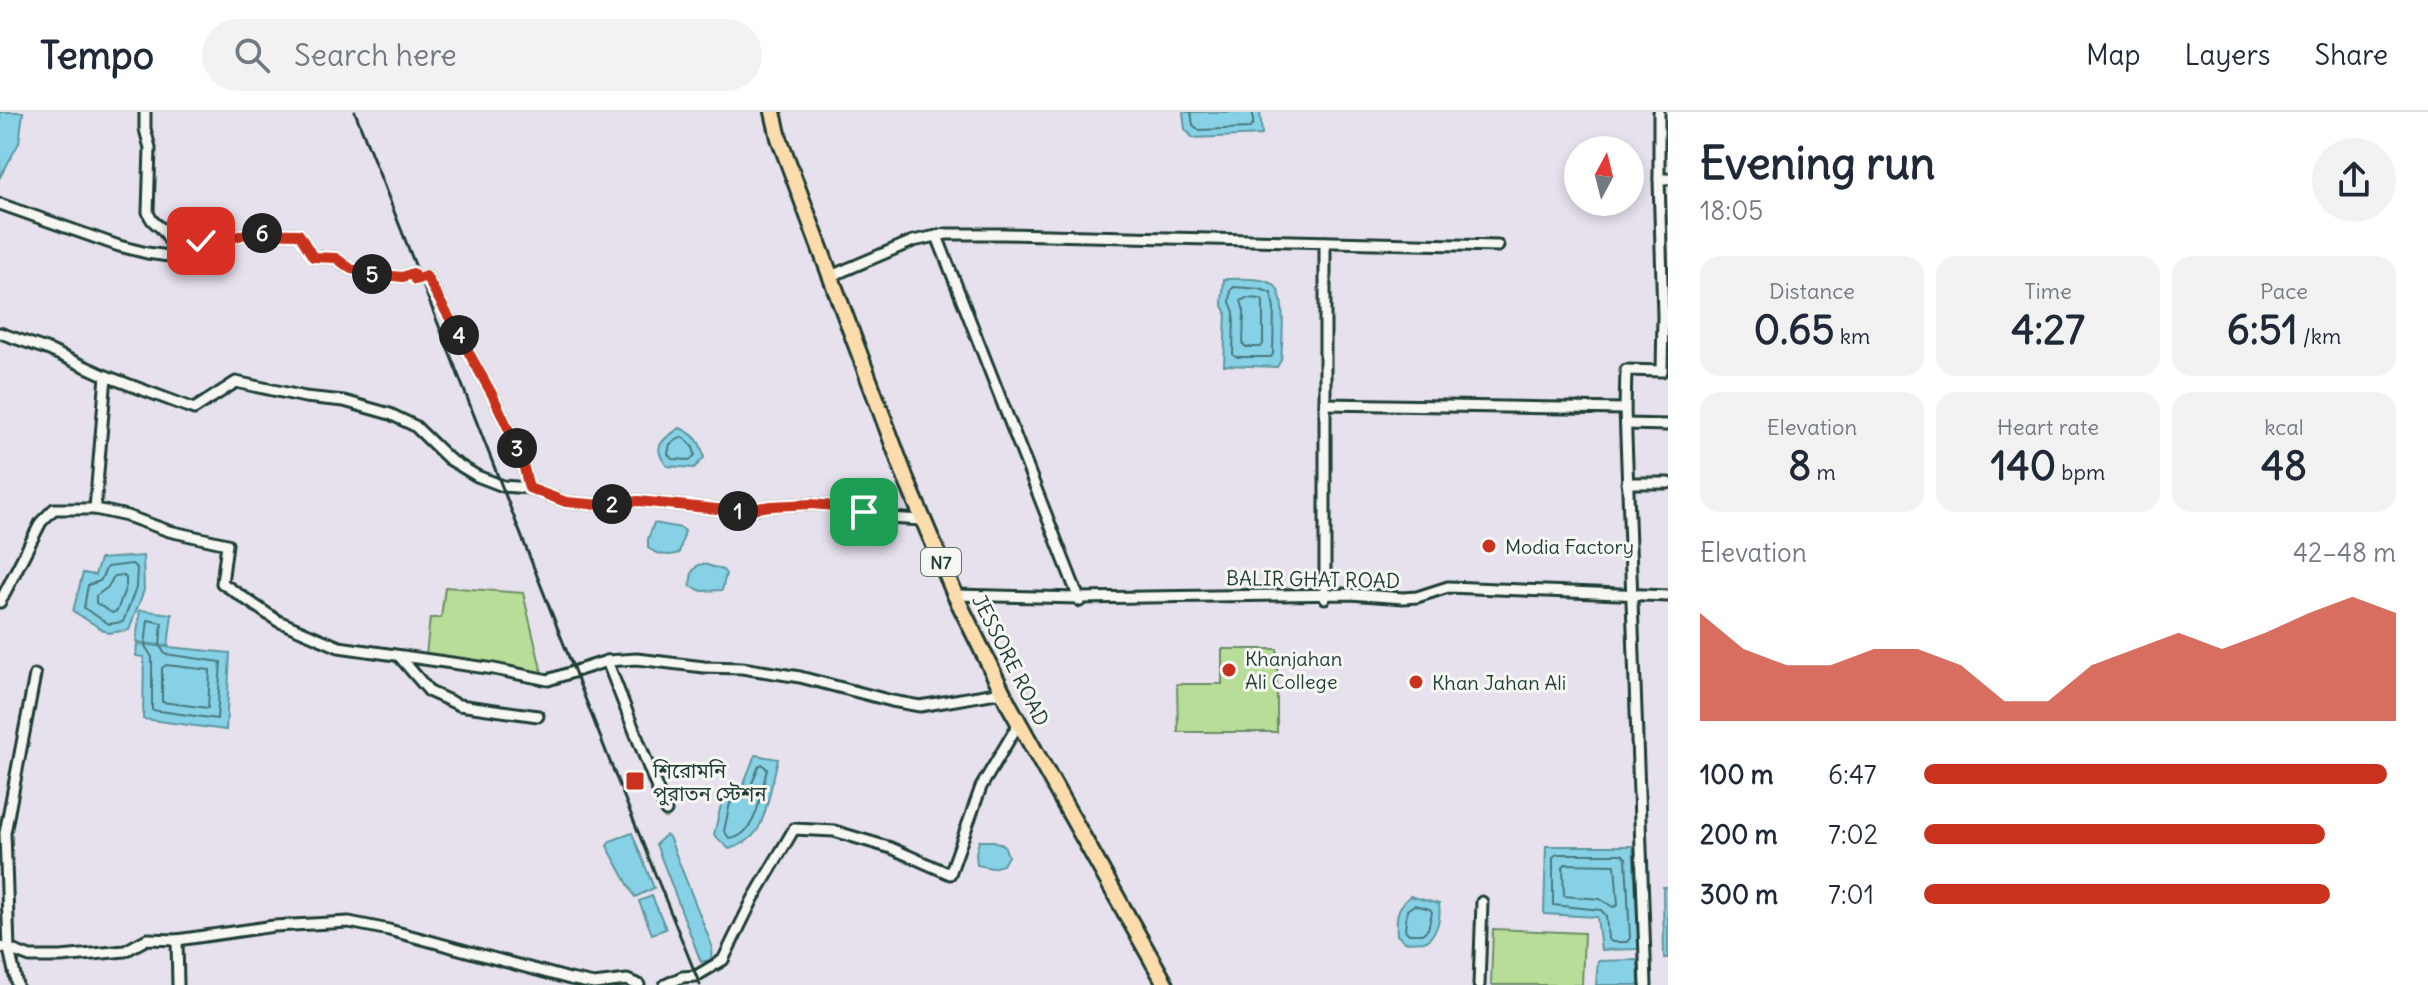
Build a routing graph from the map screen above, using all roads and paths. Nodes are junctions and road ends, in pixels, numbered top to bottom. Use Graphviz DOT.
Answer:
graph roads {
  1 [pos="145,112"];
  2 [pos="773,112"];
  3 [pos="1659,112"];
  4 [pos="1663,135"];
  5 [pos="1663,179"];
  6 [pos="0,204"];
  7 [pos="937,236"];
  8 [pos="1325,242"];
  9 [pos="1498,246"];
  10 [pos="176,257"];
  11 [pos="831,276"];
  12 [pos="1665,316"];
  13 [pos="0,333"];
  14 [pos="1665,371"];
  15 [pos="106,376"];
  16 [pos="1325,404"];
  17 [pos="1625,409"];
  18 [pos="1626,424"];
  19 [pos="1668,425"];
  20 [pos="1627,483"];
  21 [pos="1668,483"];
  22 [pos="529,488"];
  23 [pos="95,509"];
  24 [pos="923,520"];
  25 [pos="1326,596"];
  26 [pos="956,597"];
  27 [pos="1631,598"];
  28 [pos="1668,598"];
  29 [pos="1080,599"];
  30 [pos="0,602"];
  31 [pos="399,656"];
  32 [pos="607,661"];
  33 [pos="35,675"];
  34 [pos="1002,692"];
  35 [pos="538,716"];
  36 [pos="1019,723"];
  37 [pos="666,811"];
  38 [pos="1482,902"];
  39 [pos="177,940"];
  40 [pos="4,948"];
  41 [pos="17,985"];
  42 [pos="178,985"];
  43 [pos="639,985"];
  44 [pos="665,985"];
  45 [pos="1166,985"];
  46 [pos="1479,985"];
  47 [pos="1646,985"];
  1 -- 10 [label="street"];
  2 -- 11 [label="highway, JESSORE ROAD / N7"];
  3 -- 4 [label="street"];
  4 -- 5 [label="street"];
  5 -- 12 [label="street"];
  6 -- 10 [label="street"];
  7 -- 8 [label="street"];
  7 -- 11 [label="street"];
  7 -- 29 [label="street"];
  8 -- 9 [label="street"];
  8 -- 16 [label="street"];
  10 -- 22 [label="street"];
  11 -- 24 [label="highway, JESSORE ROAD / N7"];
  12 -- 14 [label="street"];
  13 -- 15 [label="street"];
  14 -- 17 [label="street"];
  15 -- 22 [label="street"];
  15 -- 23 [label="street"];
  16 -- 17 [label="street"];
  16 -- 25 [label="street"];
  17 -- 18 [label="street"];
  18 -- 19 [label="street"];
  18 -- 20 [label="street"];
  20 -- 21 [label="street"];
  20 -- 27 [label="street"];
  22 -- 24 [label="street"];
  23 -- 30 [label="street"];
  23 -- 31 [label="street"];
  24 -- 26 [label="highway, JESSORE ROAD / N7"];
  25 -- 27 [label="street, BALIR GHAT ROAD"];
  25 -- 29 [label="street, BALIR GHAT ROAD"];
  26 -- 29 [label="street, BALIR GHAT ROAD"];
  26 -- 34 [label="highway, JESSORE ROAD / N7"];
  27 -- 28 [label="street, BALIR GHAT ROAD"];
  27 -- 47 [label="street"];
  31 -- 32 [label="street"];
  31 -- 35 [label="street"];
  32 -- 34 [label="street"];
  32 -- 37 [label="street"];
  33 -- 40 [label="street"];
  34 -- 36 [label="highway, JESSORE ROAD / N7"];
  36 -- 44 [label="street"];
  36 -- 45 [label="highway, JESSORE ROAD / N7"];
  38 -- 46 [label="street"];
  39 -- 40 [label="street"];
  39 -- 42 [label="street"];
  39 -- 43 [label="street"];
  40 -- 41 [label="street"];
}
